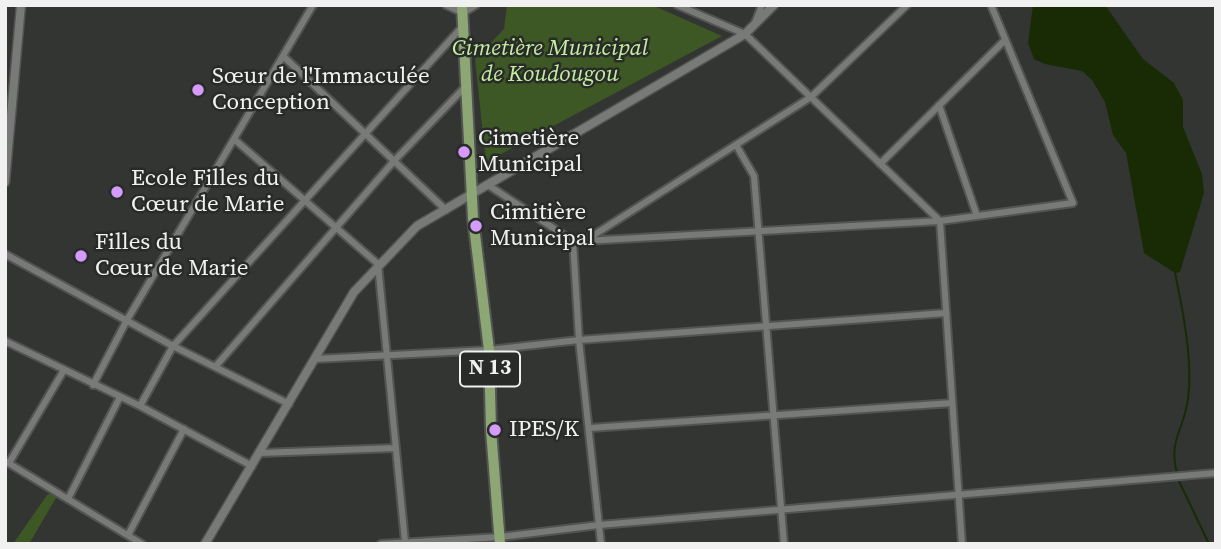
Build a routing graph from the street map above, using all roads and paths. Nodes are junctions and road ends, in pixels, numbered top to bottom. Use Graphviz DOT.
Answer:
graph roads {
  1 [pos="21,5"];
  2 [pos="313,5"];
  3 [pos="446,5"];
  4 [pos="476,5"];
  5 [pos="677,5"];
  6 [pos="762,5"];
  7 [pos="774,5"];
  8 [pos="907,5"];
  9 [pos="991,5"];
  10 [pos="462,9"];
  11 [pos="463,25"];
  12 [pos="754,25"];
  13 [pos="745,34"];
  14 [pos="1005,40"];
  15 [pos="283,56"];
  16 [pos="466,85"];
  17 [pos="811,97"];
  18 [pos="939,105"];
  19 [pos="365,133"];
  20 [pos="234,139"];
  21 [pos="736,145"];
  22 [pos="394,161"];
  23 [pos="880,163"];
  24 [pos="5,182"];
  25 [pos="488,185"];
  26 [pos="472,194"];
  27 [pos="304,200"];
  28 [pos="446,209"];
  29 [pos="976,216"];
  30 [pos="940,221"];
  31 [pos="337,229"];
  32 [pos="757,232"];
  33 [pos="573,241"];
  34 [pos="584,241"];
  35 [pos="5,254"];
  36 [pos="378,264"];
  37 [pos="946,313"];
  38 [pos="128,320"];
  39 [pos="765,326"];
  40 [pos="579,340"];
  41 [pos="5,341"];
  42 [pos="173,346"];
  43 [pos="489,350"];
  44 [pos="389,354"];
  45 [pos="315,359"];
  46 [pos="215,367"];
  47 [pos="64,370"];
  48 [pos="93,385"];
  49 [pos="120,397"];
  50 [pos="952,403"];
  51 [pos="289,404"];
  52 [pos="140,407"];
  53 [pos="773,417"];
  54 [pos="590,428"];
  55 [pos="184,429"];
  56 [pos="396,448"];
  57 [pos="260,453"];
  58 [pos="7,462"];
  59 [pos="252,466"];
  60 [pos="1216,474"];
  61 [pos="958,496"];
  62 [pos="68,499"];
  63 [pos="782,512"];
  64 [pos="599,525"];
  65 [pos="128,535"];
  66 [pos="500,540"];
  67 [pos="405,542"];
  68 [pos="142,544"];
  69 [pos="205,544"];
  70 [pos="381,544"];
  71 [pos="601,544"];
  72 [pos="784,544"];
  73 [pos="962,544"];
  1 -- 24 [label="street"];
  2 -- 15 [label="street"];
  3 -- 10 [label="street"];
  4 -- 10 [label="street"];
  5 -- 13 [label="street"];
  6 -- 12 [label="street"];
  7 -- 12 [label="street"];
  8 -- 17 [label="street"];
  9 -- 14 [label="street"];
  10 -- 11 [label="main road, N 13"];
  11 -- 16 [label="main road, N 13"];
  11 -- 19 [label="street"];
  12 -- 13 [label="street"];
  13 -- 17 [label="street"];
  13 -- 25 [label="street"];
  14 -- 18 [label="street"];
  14 -- 29 [label="street"];
  15 -- 19 [label="street"];
  15 -- 20 [label="street"];
  16 -- 22 [label="street"];
  16 -- 26 [label="main road, N 13"];
  17 -- 21 [label="street"];
  17 -- 23 [label="street"];
  18 -- 23 [label="street"];
  18 -- 29 [label="street"];
  19 -- 22 [label="street"];
  19 -- 27 [label="street"];
  20 -- 27 [label="street"];
  20 -- 38 [label="street"];
  21 -- 32 [label="street"];
  21 -- 34 [label="street"];
  22 -- 28 [label="street"];
  22 -- 31 [label="street"];
  23 -- 30 [label="street"];
  25 -- 26 [label="street"];
  25 -- 33 [label="street"];
  26 -- 28 [label="street"];
  26 -- 43 [label="main road, N 13"];
  27 -- 31 [label="street"];
  27 -- 42 [label="street"];
  28 -- 36 [label="street"];
  29 -- 30 [label="street"];
  30 -- 32 [label="street"];
  30 -- 37 [label="street"];
  31 -- 36 [label="street"];
  31 -- 46 [label="street"];
  32 -- 34 [label="street"];
  32 -- 39 [label="street"];
  33 -- 34 [label="street"];
  33 -- 40 [label="street"];
  35 -- 38 [label="street"];
  36 -- 44 [label="street"];
  36 -- 45 [label="street"];
  37 -- 39 [label="street"];
  37 -- 50 [label="street"];
  38 -- 42 [label="street"];
  38 -- 48 [label="street"];
  39 -- 40 [label="street"];
  39 -- 53 [label="street"];
  40 -- 43 [label="street"];
  40 -- 54 [label="street"];
  41 -- 47 [label="street"];
  42 -- 46 [label="street"];
  42 -- 52 [label="street"];
  43 -- 44 [label="street"];
  43 -- 66 [label="main road, N 13"];
  44 -- 45 [label="street"];
  44 -- 56 [label="street"];
  45 -- 51 [label="street"];
  46 -- 51 [label="street"];
  47 -- 48 [label="street"];
  47 -- 58 [label="street"];
  48 -- 49 [label="street"];
  49 -- 52 [label="street"];
  49 -- 62 [label="street"];
  50 -- 53 [label="street"];
  50 -- 61 [label="street"];
  51 -- 57 [label="street"];
  52 -- 55 [label="street"];
  53 -- 54 [label="street"];
  53 -- 63 [label="street"];
  54 -- 64 [label="street"];
  55 -- 59 [label="street"];
  55 -- 65 [label="street"];
  56 -- 57 [label="street"];
  56 -- 67 [label="street"];
  57 -- 59 [label="street"];
  58 -- 62 [label="street"];
  59 -- 69 [label="street"];
  60 -- 61 [label="street"];
  61 -- 63 [label="street"];
  61 -- 73 [label="street"];
  62 -- 65 [label="street"];
  63 -- 64 [label="street"];
  63 -- 72 [label="street"];
  64 -- 66 [label="street"];
  64 -- 71 [label="street"];
  65 -- 68 [label="street"];
  66 -- 67 [label="street"];
  67 -- 70 [label="street"];
}
